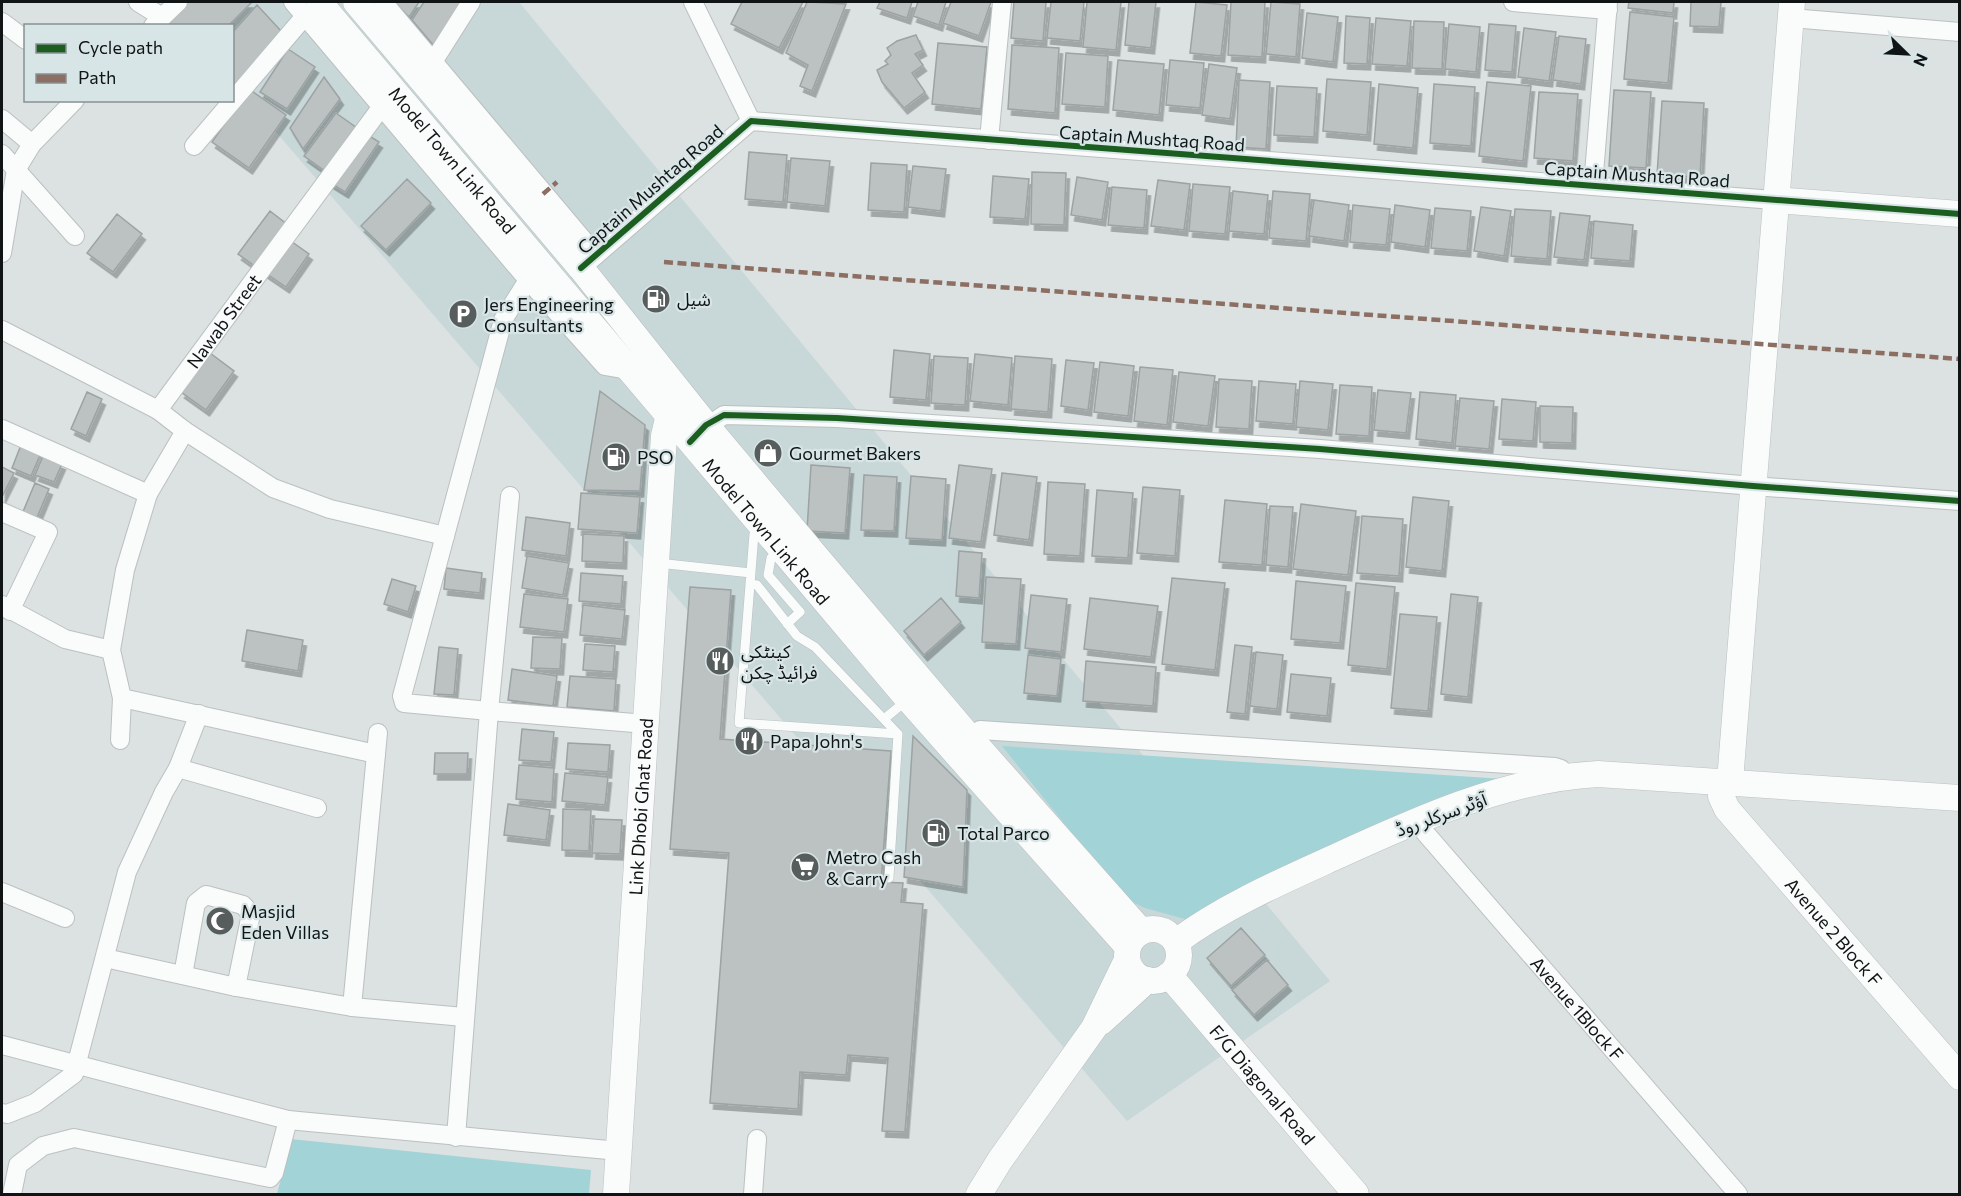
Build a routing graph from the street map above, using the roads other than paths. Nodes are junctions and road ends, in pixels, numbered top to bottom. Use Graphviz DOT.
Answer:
graph roads {
  1 [pos="138,2"];
  2 [pos="178,2"];
  3 [pos="293,2"];
  4 [pos="356,2"];
  5 [pos="383,2"];
  6 [pos="471,2"];
  7 [pos="693,2"];
  8 [pos="1002,2"];
  9 [pos="1513,2"];
  10 [pos="1608,6"];
  11 [pos="312,9"];
  12 [pos="1792,10"];
  13 [pos="158,21"];
  14 [pos="2,22"];
  15 [pos="1959,32"];
  16 [pos="24,38"];
  17 [pos="433,62"];
  18 [pos="388,98"];
  19 [pos="234,100"];
  20 [pos="73,102"];
  21 [pos="232,102"];
  22 [pos="2,119"];
  23 [pos="751,121"];
  24 [pos="989,140"];
  25 [pos="32,144"];
  26 [pos="194,146"];
  27 [pos="2,154"];
  28 [pos="16,170"];
  29 [pos="1593,186"];
  30 [pos="1774,200"];
  31 [pos="1959,214"];
  32 [pos="75,236"];
  33 [pos="3,245"];
  34 [pos="589,262"];
  35 [pos="536,273"];
  36 [pos="2,330"];
  37 [pos="158,410"];
  38 [pos="680,410"];
  39 [pos="2,429"];
  40 [pos="185,431"];
  41 [pos="698,434"];
  42 [pos="1753,486"];
  43 [pos="148,494"];
  44 [pos="510,496"];
  45 [pos="1959,501"];
  46 [pos="2,512"];
  47 [pos="762,527"];
  48 [pos="445,536"];
  49 [pos="780,549"];
  50 [pos="656,563"];
  51 [pos="751,573"];
  52 [pos="750,584"];
  53 [pos="6,608"];
  54 [pos="788,624"];
  55 [pos="111,650"];
  56 [pos="122,698"];
  57 [pos="908,699"];
  58 [pos="489,711"];
  59 [pos="199,714"];
  60 [pos="884,719"];
  61 [pos="646,724"];
  62 [pos="378,733"];
  63 [pos="898,734"];
  64 [pos="970,738"];
  65 [pos="120,740"];
  66 [pos="376,754"];
  67 [pos="178,768"];
  68 [pos="1567,777"];
  69 [pos="1726,781"];
  70 [pos="1959,798"];
  71 [pos="317,808"];
  72 [pos="1415,821"];
  73 [pos="889,878"];
  74 [pos="2,892"];
  75 [pos="65,918"];
  76 [pos="1176,942"];
  77 [pos="1131,946"];
  78 [pos="105,958"];
  79 [pos="183,975"];
  80 [pos="1158,978"];
  81 [pos="236,987"];
  82 [pos="352,1007"];
  83 [pos="464,1017"];
  84 [pos="1094,1028"];
  85 [pos="2,1045"];
  86 [pos="77,1064"];
  87 [pos="1959,1077"];
  88 [pos="2,1113"];
  89 [pos="288,1120"];
  90 [pos="456,1137"];
  91 [pos="757,1139"];
  92 [pos="619,1150"];
  93 [pos="12,1194"];
  94 [pos="616,1194"];
  95 [pos="753,1194"];
  96 [pos="980,1194"];
  97 [pos="1356,1194"];
  98 [pos="1738,1194"];
  1 -- 13 [label="street"];
  2 -- 13 [label="street"];
  3 -- 11 [label="street"];
  4 -- 34 [label="street, Model Town Link Road"];
  5 -- 17 [label="street"];
  6 -- 17 [label="street"];
  7 -- 23 [label="street"];
  8 -- 24 [label="street"];
  9 -- 10 [label="street"];
  10 -- 29 [label="street"];
  11 -- 18 [label="street, Model Town Link Road"];
  11 -- 19 [label="street"];
  12 -- 15 [label="street"];
  12 -- 30 [label="street, Avenue 2 Block F"];
  14 -- 16 [label="street"];
  17 -- 34 [label="street"];
  18 -- 35 [label="street, Model Town Link Road"];
  18 -- 37 [label="street, Nawab Street"];
  20 -- 25 [label="street"];
  21 -- 26 [label="street"];
  22 -- 25 [label="street"];
  23 -- 24 [label="street, Captain Mushtaq Road"];
  23 -- 34 [label="street, Captain Mushtaq Road"];
  24 -- 29 [label="street, Captain Mushtaq Road"];
  25 -- 28 [label="street"];
  27 -- 28 [label="street"];
  28 -- 32 [label="street"];
  28 -- 33 [label="street"];
  29 -- 30 [label="street, Captain Mushtaq Road"];
  30 -- 31 [label="street"];
  30 -- 42 [label="street, Avenue 2 Block F"];
  34 -- 38 [label="street, Model Town Link Road"];
  35 -- 38 [label="street, Model Town Link Road"];
  35 -- 48 [label="street"];
  36 -- 37 [label="street"];
  37 -- 40 [label="street"];
  38 -- 41 [label="street, Model Town Link Road"];
  38 -- 50 [label="street, Link Dhobi Ghat Road"];
  39 -- 43 [label="street"];
  40 -- 43 [label="street"];
  40 -- 48 [label="street"];
  41 -- 42 [label="street"];
  41 -- 47 [label="street, Model Town Link Road"];
  41 -- 64 [label="street, Model Town Link Road"];
  42 -- 45 [label="street"];
  42 -- 69 [label="street, Avenue 2 Block F"];
  43 -- 55 [label="street"];
  44 -- 58 [label="street"];
  46 -- 53 [label="street"];
  47 -- 49 [label="street, Model Town Link Road"];
  47 -- 51 [label="lane"];
  48 -- 58 [label="street"];
  49 -- 54 [label="lane"];
  49 -- 57 [label="street, Model Town Link Road"];
  50 -- 51 [label="lane"];
  50 -- 61 [label="street, Link Dhobi Ghat Road"];
  51 -- 52 [label="lane"];
  52 -- 54 [label="lane"];
  52 -- 63 [label="lane"];
  53 -- 55 [label="street"];
  54 -- 60 [label="lane"];
  55 -- 56 [label="street"];
  56 -- 59 [label="street"];
  56 -- 65 [label="street"];
  57 -- 60 [label="lane"];
  57 -- 77 [label="street, Model Town Link Road"];
  58 -- 61 [label="street"];
  58 -- 83 [label="street"];
  59 -- 66 [label="street"];
  59 -- 67 [label="street"];
  60 -- 63 [label="lane"];
  61 -- 92 [label="street, Link Dhobi Ghat Road"];
  62 -- 66 [label="street"];
  63 -- 73 [label="lane"];
  64 -- 68 [label="street"];
  64 -- 77 [label="street, Model Town Link Road"];
  66 -- 82 [label="street"];
  67 -- 71 [label="street"];
  67 -- 78 [label="street"];
  68 -- 69 [label="street, آؤٹر سرکلر روڈ"];
  68 -- 72 [label="street, آؤٹر سرکلر روڈ"];
  69 -- 70 [label="street, آؤٹر سرکلر روڈ"];
  69 -- 87 [label="street, Avenue 2 Block F"];
  72 -- 76 [label="street, آؤٹر سرکلر روڈ"];
  72 -- 98 [label="street, Avenue 1Block F"];
  74 -- 75 [label="street"];
  76 -- 77 [label="street"];
  76 -- 80 [label="street"];
  77 -- 80 [label="street"];
  77 -- 84 [label="street"];
  78 -- 79 [label="street"];
  78 -- 86 [label="street"];
  79 -- 81 [label="street"];
  79 -- 81 [label="street"];
  80 -- 84 [label="street"];
  80 -- 97 [label="street, F/G Diagonal Road"];
  81 -- 82 [label="street"];
  82 -- 83 [label="street"];
  83 -- 90 [label="street"];
  84 -- 96 [label="street"];
  85 -- 86 [label="street"];
  86 -- 88 [label="street"];
  86 -- 89 [label="street"];
  89 -- 90 [label="street"];
  89 -- 93 [label="street"];
  90 -- 92 [label="street"];
  91 -- 95 [label="street"];
  92 -- 94 [label="street, Link Dhobi Ghat Road"];
}
